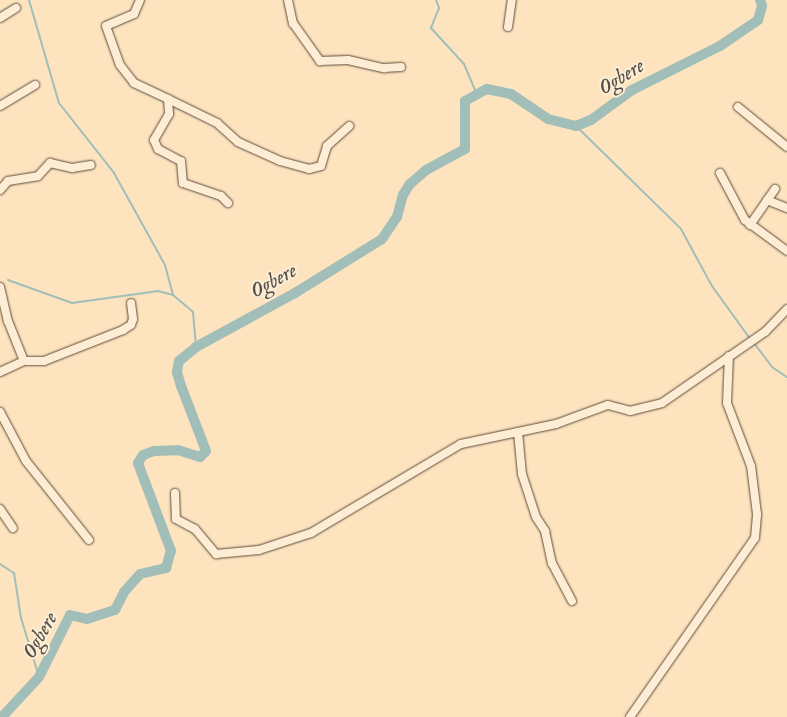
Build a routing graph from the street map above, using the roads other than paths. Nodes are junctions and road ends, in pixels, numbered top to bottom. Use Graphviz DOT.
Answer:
graph roads {
  1 [pos="140,0"];
  2 [pos="288,0"];
  3 [pos="512,0"];
  4 [pos="16,8"];
  5 [pos="0,18"];
  6 [pos="508,27"];
  7 [pos="401,67"];
  8 [pos="35,85"];
  9 [pos="168,99"];
  10 [pos="0,106"];
  11 [pos="738,107"];
  12 [pos="349,126"];
  13 [pos="787,147"];
  14 [pos="91,165"];
  15 [pos="720,174"];
  16 [pos="775,189"];
  17 [pos="0,190"];
  18 [pos="767,200"];
  19 [pos="228,203"];
  20 [pos="787,208"];
  21 [pos="750,225"];
  22 [pos="787,251"];
  23 [pos="0,287"];
  24 [pos="132,303"];
  25 [pos="787,309"];
  26 [pos="729,356"];
  27 [pos="24,361"];
  28 [pos="0,372"];
  29 [pos="0,412"];
  30 [pos="518,432"];
  31 [pos="175,494"];
  32 [pos="0,509"];
  33 [pos="13,528"];
  34 [pos="89,540"];
  35 [pos="572,601"];
  36 [pos="630,717"];
  1 -- 9 [label="street"];
  2 -- 7 [label="street"];
  3 -- 6 [label="street"];
  4 -- 5 [label="street"];
  8 -- 10 [label="street"];
  9 -- 12 [label="street"];
  9 -- 19 [label="street"];
  11 -- 13 [label="street"];
  14 -- 17 [label="street"];
  15 -- 21 [label="street"];
  16 -- 18 [label="street"];
  18 -- 20 [label="street"];
  18 -- 21 [label="street"];
  21 -- 22 [label="street"];
  23 -- 27 [label="street"];
  24 -- 27 [label="street"];
  25 -- 26 [label="street"];
  26 -- 30 [label="street"];
  26 -- 36 [label="street"];
  27 -- 28 [label="street"];
  29 -- 34 [label="street"];
  30 -- 31 [label="street"];
  30 -- 35 [label="street"];
  32 -- 33 [label="street"];
}
